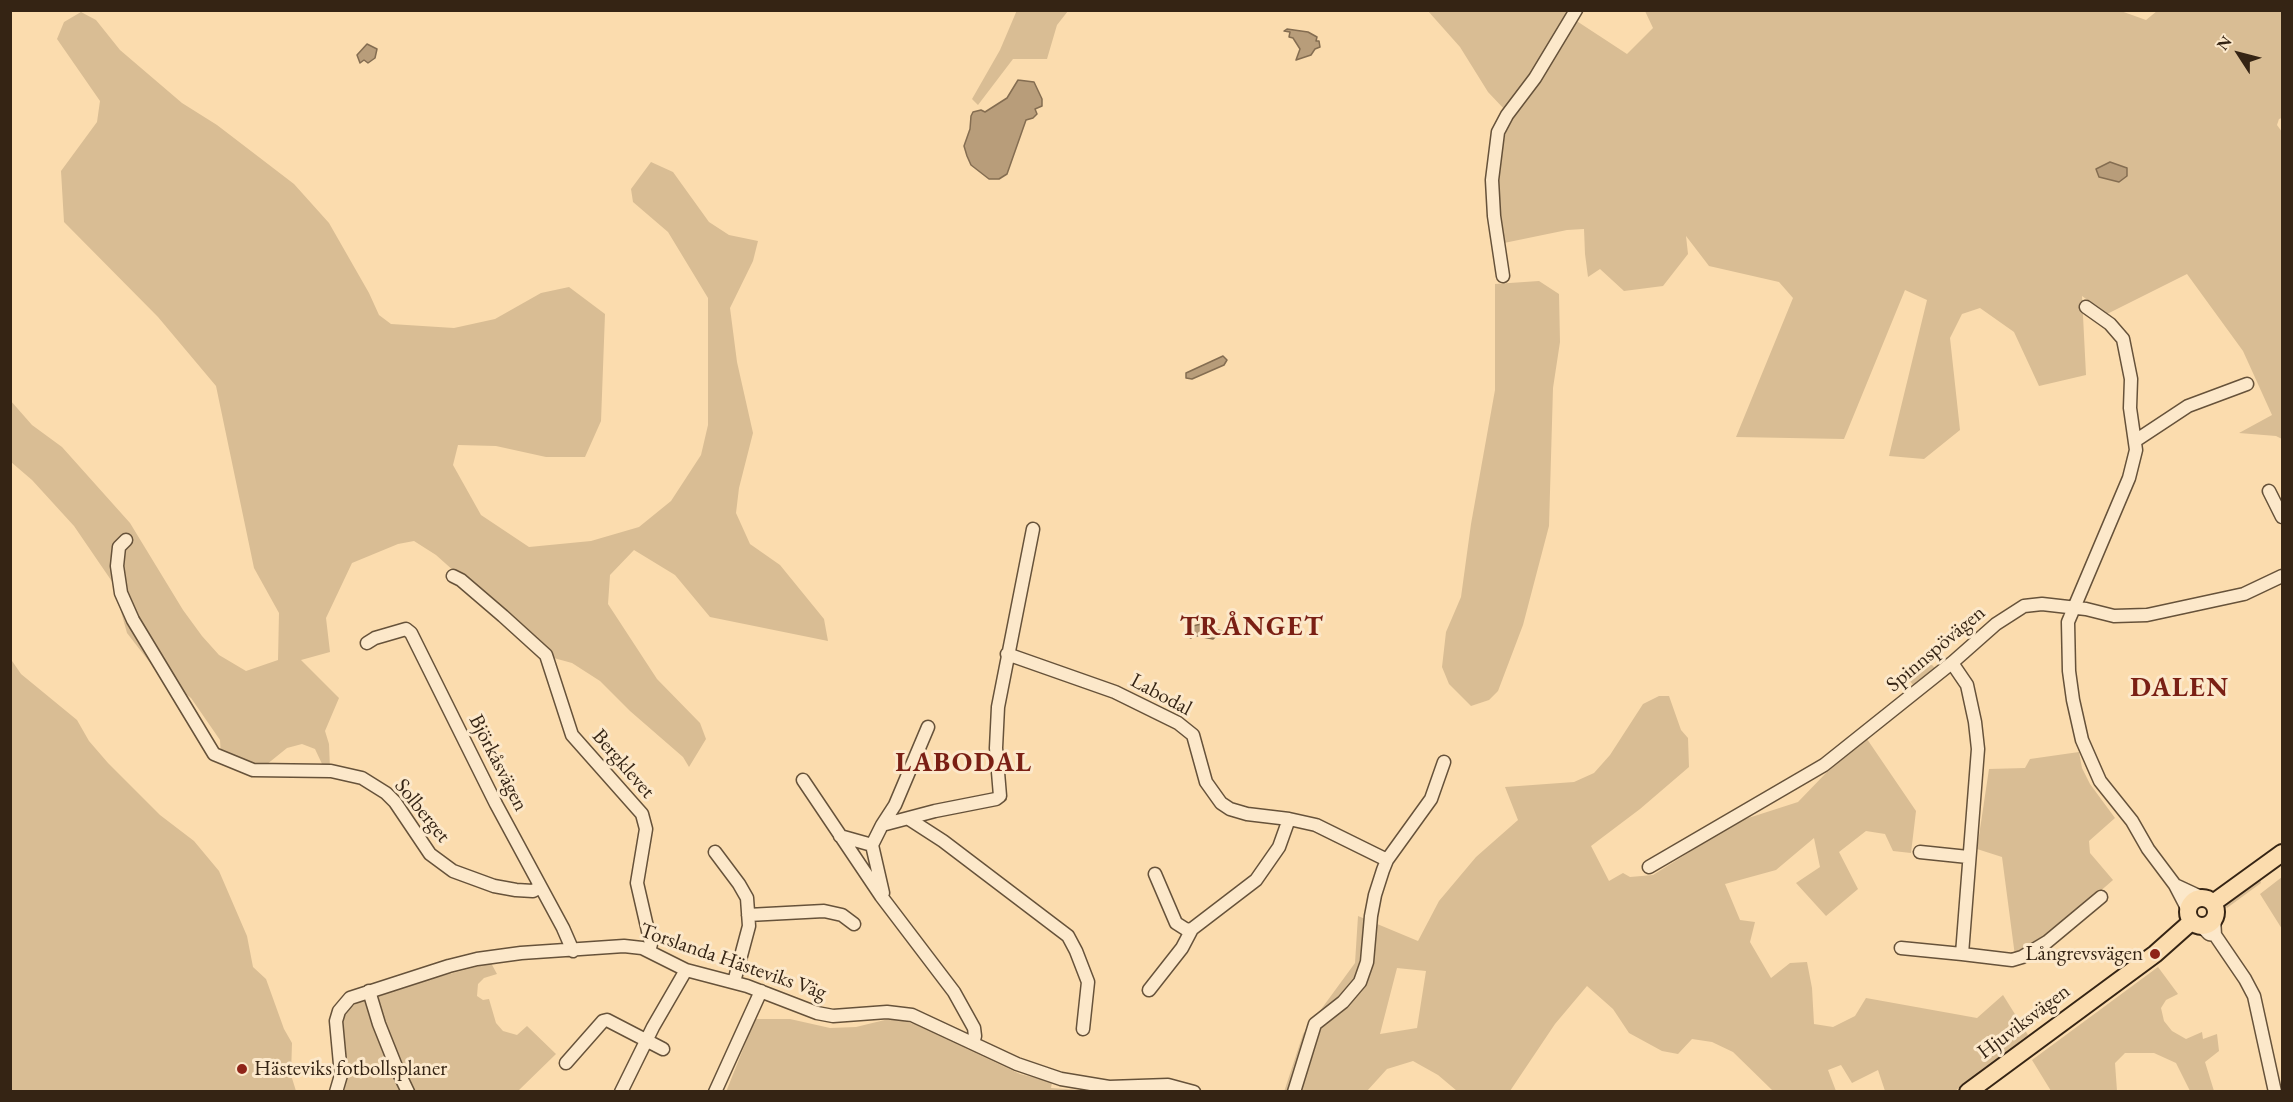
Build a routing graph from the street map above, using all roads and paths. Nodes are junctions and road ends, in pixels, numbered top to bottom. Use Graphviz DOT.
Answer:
graph roads {
  1 [pos="1576,10"];
  2 [pos="1503,276"];
  3 [pos="2086,307"];
  4 [pos="2247,384"];
  5 [pos="2135,441"];
  6 [pos="2269,491"];
  7 [pos="2283,517"];
  8 [pos="1033,529"];
  9 [pos="126,540"];
  10 [pos="453,576"];
  11 [pos="2283,576"];
  12 [pos="2074,607"];
  13 [pos="367,643"];
  14 [pos="1007,654"];
  15 [pos="1952,663"];
  16 [pos="928,727"];
  17 [pos="1444,762"];
  18 [pos="803,780"];
  19 [pos="909,819"];
  20 [pos="1289,819"];
  21 [pos="882,825"];
  22 [pos="840,836"];
  23 [pos="872,845"];
  24 [pos="715,852"];
  25 [pos="1920,852"];
  26 [pos="2283,853"];
  27 [pos="1968,857"];
  28 [pos="1387,860"];
  29 [pos="1649,867"];
  30 [pos="1155,874"];
  31 [pos="2175,885"];
  32 [pos="540,887"];
  33 [pos="881,896"];
  34 [pos="2101,897"];
  35 [pos="748,915"];
  36 [pos="2204,916"];
  37 [pos="854,924"];
  38 [pos="1192,929"];
  39 [pos="1901,948"];
  40 [pos="573,951"];
  41 [pos="649,951"];
  42 [pos="1962,954"];
  43 [pos="686,970"];
  44 [pos="734,982"];
  45 [pos="1149,990"];
  46 [pos="369,991"];
  47 [pos="761,991"];
  48 [pos="1083,1029"];
  49 [pos="646,1041"];
  50 [pos="973,1043"];
  51 [pos="663,1048"];
  52 [pos="566,1063"];
  53 [pos="336,1092"];
  54 [pos="408,1092"];
  55 [pos="621,1092"];
  56 [pos="716,1092"];
  57 [pos="1194,1092"];
  58 [pos="1294,1092"];
  59 [pos="1968,1092"];
  60 [pos="2275,1092"];
  1 -- 2 [label="street"];
  3 -- 5 [label="street"];
  4 -- 5 [label="street"];
  5 -- 12 [label="street"];
  6 -- 7 [label="street"];
  8 -- 14 [label="street"];
  9 -- 32 [label="street, Solberget"];
  10 -- 41 [label="street, Bergklevet"];
  11 -- 12 [label="street, Spinnspövägen"];
  12 -- 15 [label="street, Spinnspövägen"];
  12 -- 31 [label="street"];
  13 -- 32 [label="street, Björkåsvägen"];
  14 -- 19 [label="street"];
  14 -- 20 [label="street, Labodal"];
  15 -- 27 [label="street"];
  15 -- 29 [label="street, Spinnspövägen"];
  16 -- 21 [label="street"];
  17 -- 28 [label="street"];
  18 -- 22 [label="street"];
  19 -- 21 [label="street"];
  19 -- 48 [label="street"];
  20 -- 28 [label="street, Labodal"];
  20 -- 38 [label="street"];
  21 -- 23 [label="street"];
  22 -- 23 [label="street"];
  22 -- 33 [label="street"];
  23 -- 33 [label="street"];
  24 -- 35 [label="street"];
  25 -- 27 [label="street"];
  26 -- 36 [label="main road, Hjuviksvägen"];
  27 -- 42 [label="street"];
  28 -- 58 [label="street"];
  30 -- 38 [label="street"];
  31 -- 36 [label="street"];
  31 -- 36 [label="street"];
  32 -- 40 [label="street, Björkåsvägen"];
  33 -- 50 [label="street"];
  34 -- 42 [label="street"];
  35 -- 37 [label="street"];
  35 -- 44 [label="street"];
  36 -- 59 [label="main road, Hjuviksvägen"];
  36 -- 60 [label="street"];
  38 -- 45 [label="street"];
  39 -- 42 [label="street"];
  40 -- 41 [label="street, Torslanda Hästeviks Väg"];
  40 -- 46 [label="street, Torslanda Hästeviks Väg"];
  41 -- 43 [label="street, Torslanda Hästeviks Väg"];
  43 -- 44 [label="street, Torslanda Hästeviks Väg"];
  43 -- 49 [label="street"];
  44 -- 47 [label="street, Torslanda Hästeviks Väg"];
  46 -- 53 [label="street, Torslanda Hästeviks Väg"];
  46 -- 54 [label="street"];
  47 -- 50 [label="street, Torslanda Hästeviks Väg"];
  47 -- 56 [label="street"];
  49 -- 51 [label="street"];
  49 -- 52 [label="street"];
  49 -- 55 [label="street"];
  50 -- 57 [label="street, Torslanda Hästeviks Väg"];
}
